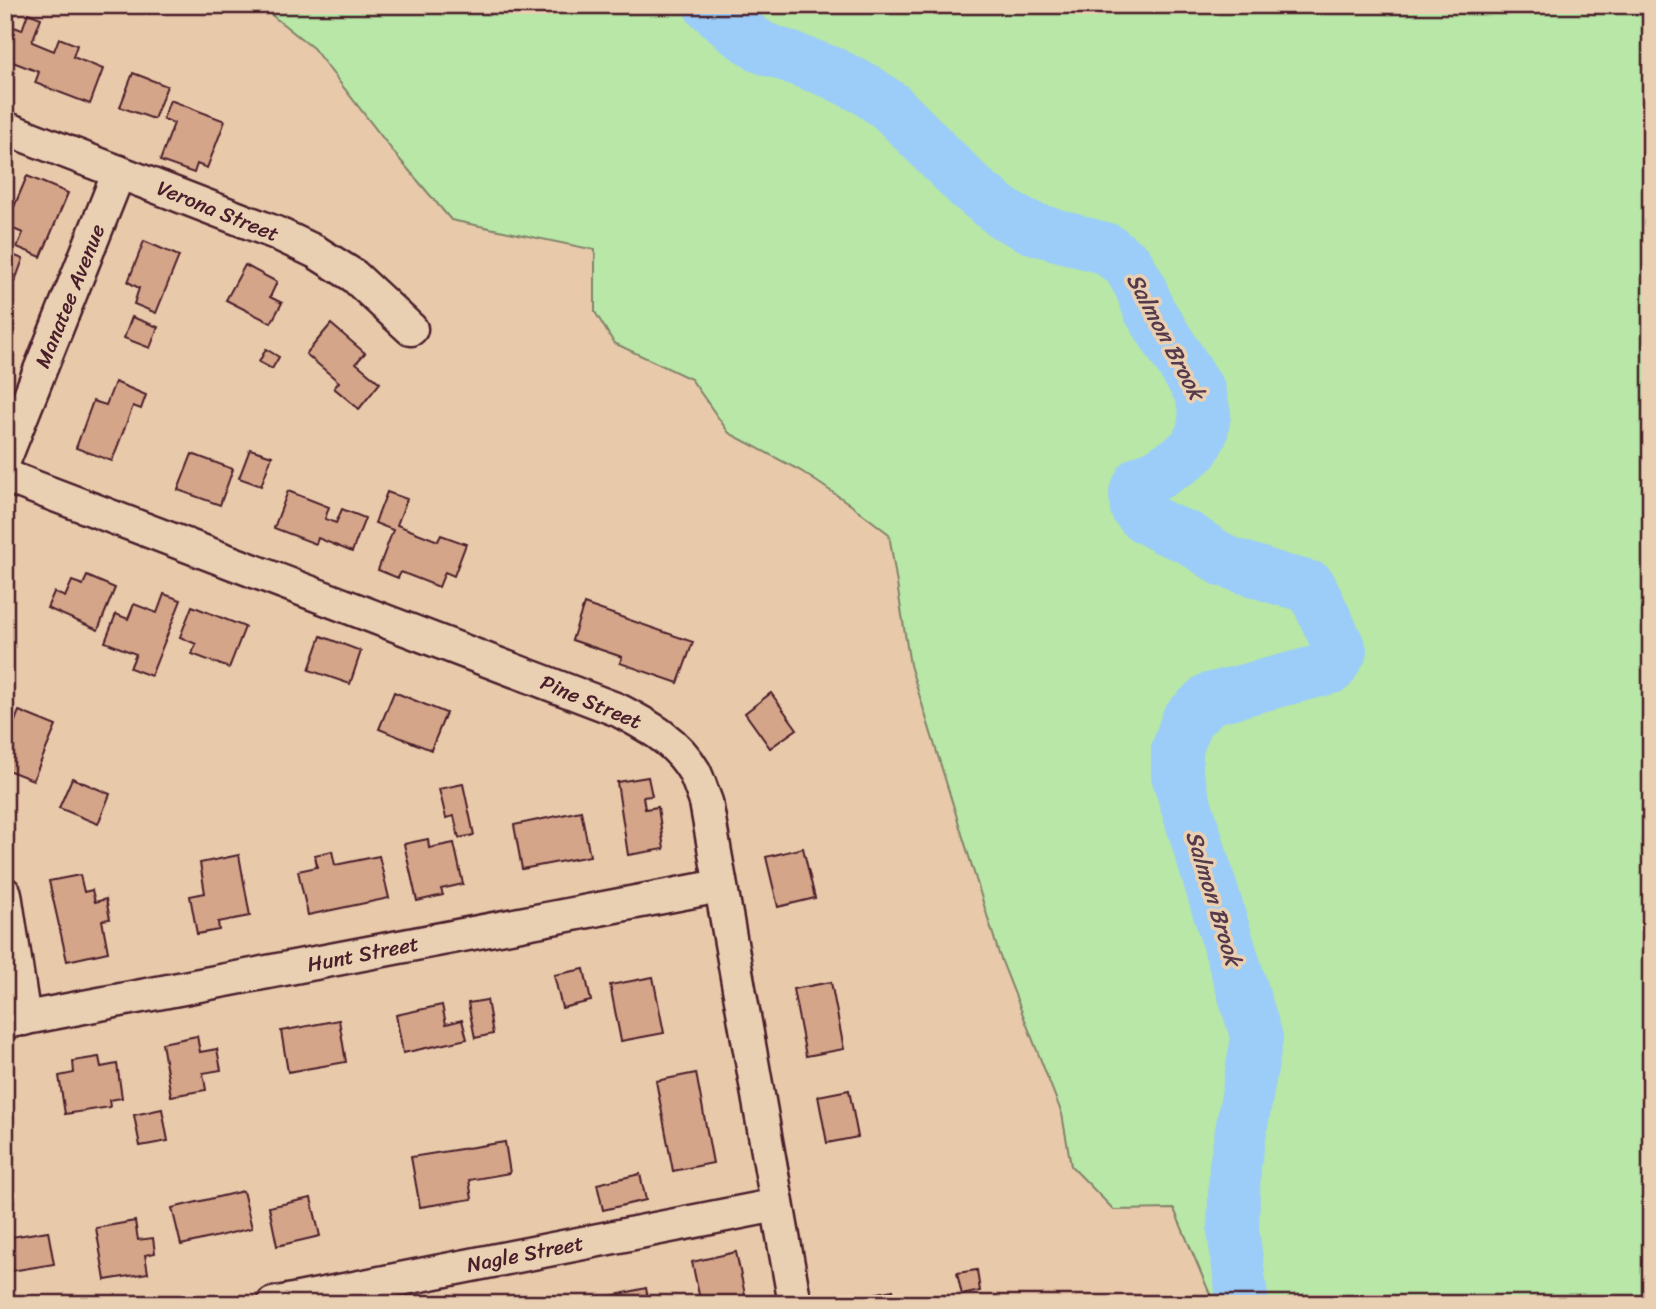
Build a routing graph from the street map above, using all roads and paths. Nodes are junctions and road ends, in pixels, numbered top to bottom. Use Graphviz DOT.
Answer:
graph roads {
  1 [pos="5,128"];
  2 [pos="119,172"];
  3 [pos="411,329"];
  4 [pos="5,458"];
  5 [pos="5,476"];
  6 [pos="720,886"];
  7 [pos="5,894"];
  8 [pos="14,1021"];
  9 [pos="776,1205"];
  10 [pos="273,1304"];
  11 [pos="795,1304"];
  1 -- 2 [label="street, Verona Street"];
  2 -- 3 [label="street, Verona Street"];
  2 -- 4 [label="street, Manatee Avenue"];
  5 -- 6 [label="street, Pine Street"];
  6 -- 8 [label="street, Hunt Street"];
  6 -- 9 [label="street, Pine Street"];
  7 -- 8 [label="street"];
  9 -- 10 [label="street, Nagle Street"];
  9 -- 11 [label="street, Pine Street"];
}
